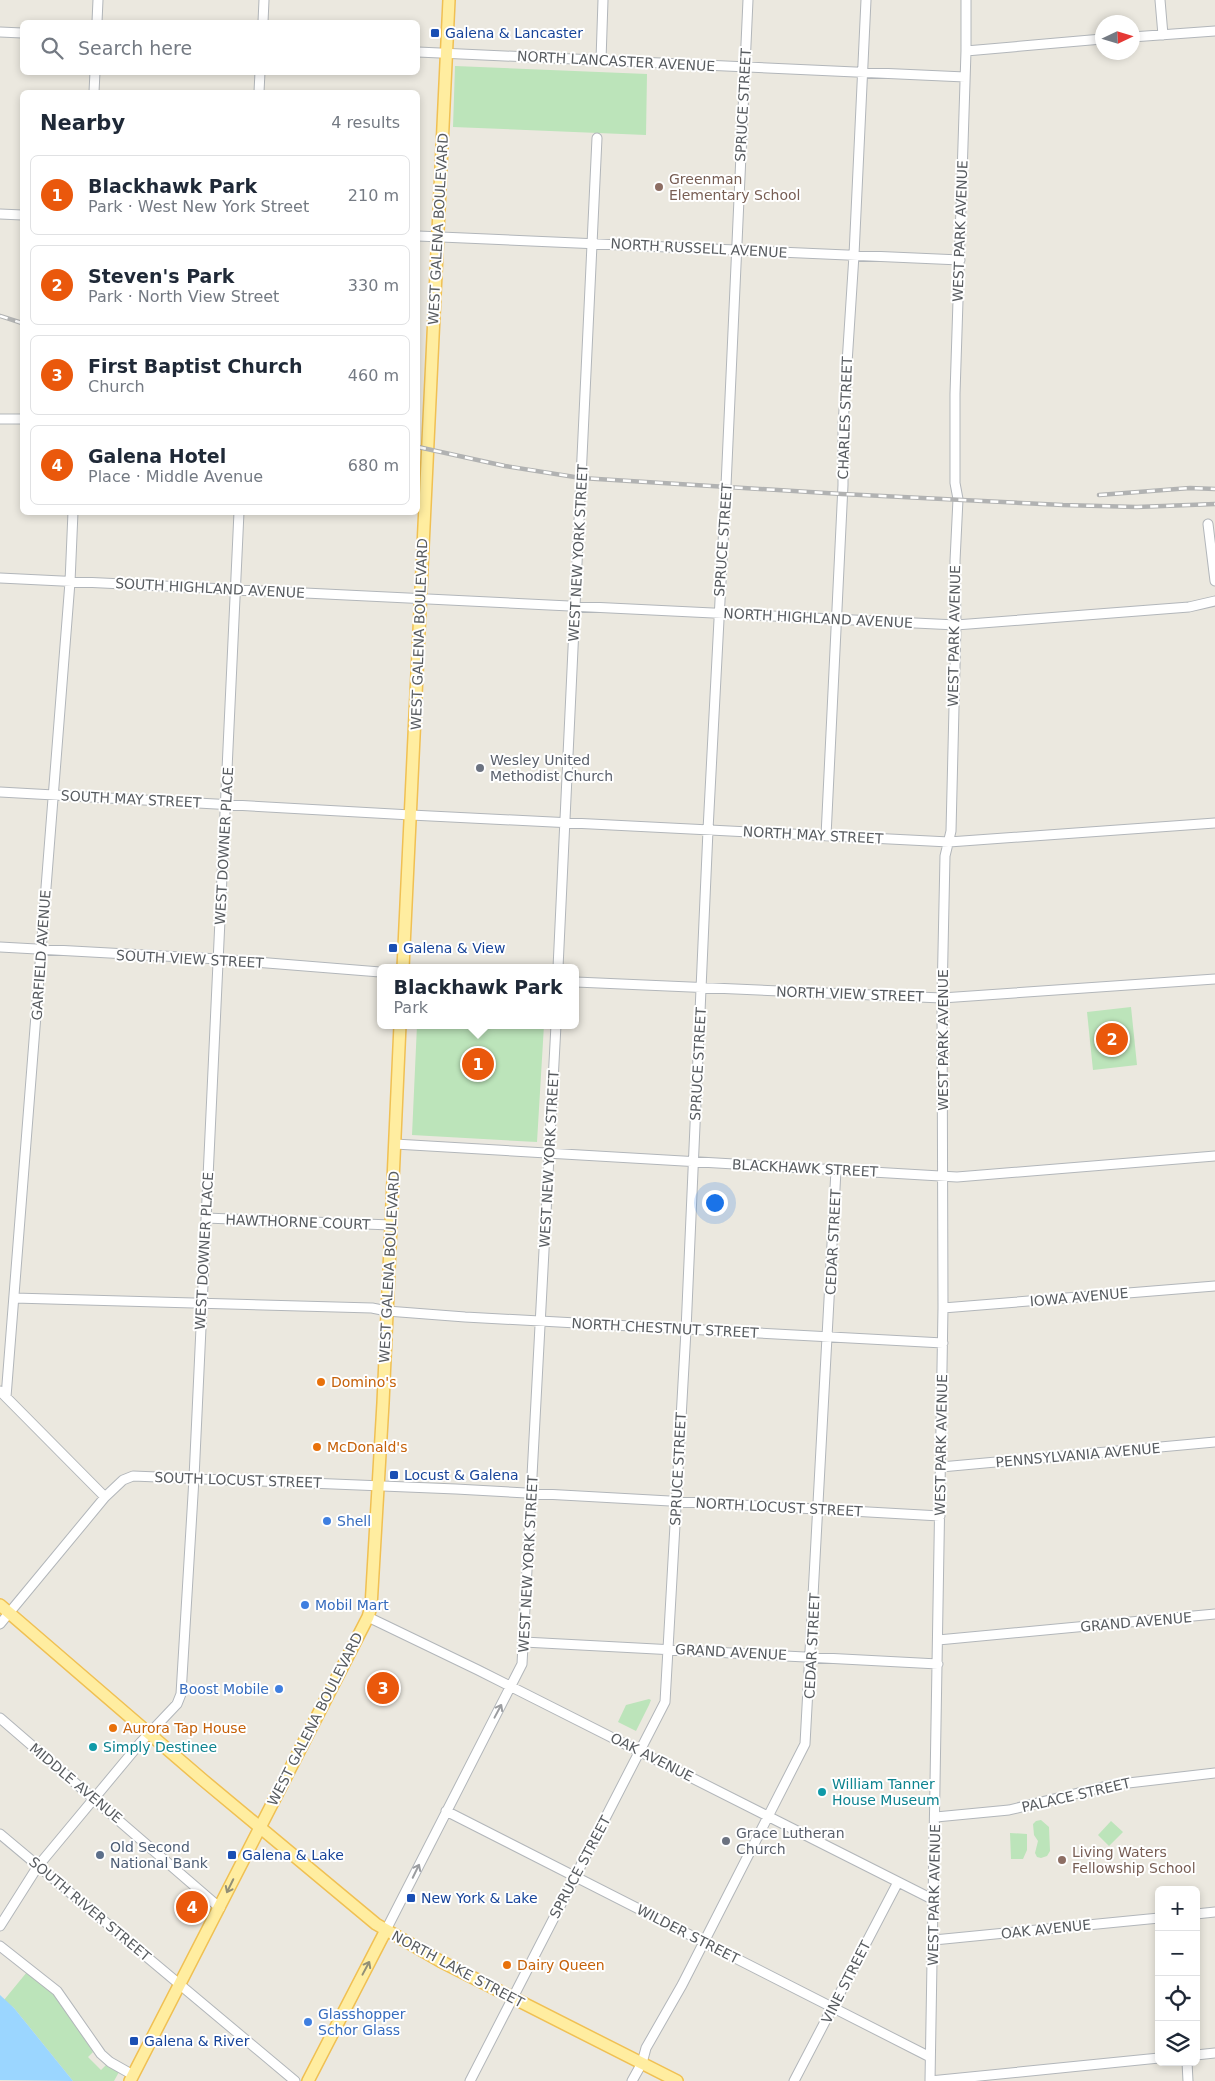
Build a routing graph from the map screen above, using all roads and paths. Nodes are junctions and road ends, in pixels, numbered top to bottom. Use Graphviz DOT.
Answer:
graph roads {
  1 [pos="98,0"];
  2 [pos="264,0"];
  3 [pos="449,0"];
  4 [pos="603,0"];
  5 [pos="748,0"];
  6 [pos="866,0"];
  7 [pos="966,0"];
  8 [pos="1160,0"];
  9 [pos="97,20"];
  10 [pos="263,20"];
  11 [pos="1215,31"];
  12 [pos="0,32"];
  13 [pos="20,33"];
  14 [pos="1163,34"];
  15 [pos="1140,36"];
  16 [pos="1095,40"];
  17 [pos="966,51"];
  18 [pos="420,52"];
  19 [pos="446,53"];
  20 [pos="601,60"];
  21 [pos="745,66"];
  22 [pos="862,72"];
  23 [pos="95,75"];
  24 [pos="260,75"];
  25 [pos="964,77"];
  26 [pos="94,90"];
  27 [pos="259,90"];
  28 [pos="597,138"];
  29 [pos="0,214"];
  30 [pos="20,215"];
  31 [pos="420,236"];
  32 [pos="438,237"];
  33 [pos="593,243"];
  34 [pos="736,250"];
  35 [pos="854,255"];
  36 [pos="960,260"];
  37 [pos="0,418"];
  38 [pos="20,419"];
  39 [pos="73,515"];
  40 [pos="239,515"];
  41 [pos="1208,524"];
  42 [pos="0,578"];
  43 [pos="1215,581"];
  44 [pos="70,582"];
  45 [pos="236,589"];
  46 [pos="420,598"];
  47 [pos="1215,601"];
  48 [pos="575,606"];
  49 [pos="718,614"];
  50 [pos="837,619"];
  51 [pos="956,625"];
  52 [pos="0,792"];
  53 [pos="53,795"];
  54 [pos="226,804"];
  55 [pos="411,815"];
  56 [pos="564,823"];
  57 [pos="1215,824"];
  58 [pos="708,830"];
  59 [pos="826,836"];
  60 [pos="949,842"];
  61 [pos="0,948"];
  62 [pos="42,950"];
  63 [pos="218,959"];
  64 [pos="403,964"];
  65 [pos="558,964"];
  66 [pos="377,972"];
  67 [pos="1215,979"];
  68 [pos="579,982"];
  69 [pos="702,988"];
  70 [pos="942,998"];
  71 [pos="400,1029"];
  72 [pos="556,1029"];
  73 [pos="395,1144"];
  74 [pos="549,1155"];
  75 [pos="1215,1156"];
  76 [pos="694,1161"];
  77 [pos="836,1170"];
  78 [pos="943,1176"];
  79 [pos="206,1218"];
  80 [pos="391,1225"];
  81 [pos="1215,1286"];
  82 [pos="14,1298"];
  83 [pos="202,1303"];
  84 [pos="944,1308"];
  85 [pos="387,1311"];
  86 [pos="541,1321"];
  87 [pos="686,1330"];
  88 [pos="828,1338"];
  89 [pos="943,1343"];
  90 [pos="3,1394"];
  91 [pos="1215,1442"];
  92 [pos="941,1467"];
  93 [pos="194,1478"];
  94 [pos="378,1485"];
  95 [pos="532,1494"];
  96 [pos="105,1497"];
  97 [pos="676,1502"];
  98 [pos="819,1510"];
  99 [pos="940,1516"];
  100 [pos="5,1609"];
  101 [pos="1215,1614"];
  102 [pos="368,1617"];
  103 [pos="0,1624"];
  104 [pos="938,1640"];
  105 [pos="524,1642"];
  106 [pos="669,1649"];
  107 [pos="811,1656"];
  108 [pos="938,1664"];
  109 [pos="511,1686"];
  110 [pos="0,1718"];
  111 [pos="149,1733"];
  112 [pos="640,1752"];
  113 [pos="1215,1773"];
  114 [pos="94,1798"];
  115 [pos="446,1811"];
  116 [pos="769,1817"];
  117 [pos="936,1817"];
  118 [pos="259,1827"];
  119 [pos="0,1834"];
  120 [pos="38,1866"];
  121 [pos="574,1877"];
  122 [pos="898,1882"];
  123 [pos="934,1900"];
  124 [pos="220,1908"];
  125 [pos="1215,1912"];
  126 [pos="1200,1914"];
  127 [pos="1155,1918"];
  128 [pos="0,1926"];
  129 [pos="386,1930"];
  130 [pos="934,1940"];
  131 [pos="704,1942"];
  132 [pos="0,1946"];
  133 [pos="180,1985"];
  134 [pos="512,1998"];
  135 [pos="833,2008"];
  136 [pos="1215,2053"];
  137 [pos="1200,2054"];
  138 [pos="930,2057"];
  139 [pos="1155,2058"];
  140 [pos="642,2063"];
  141 [pos="1187,2066"];
  142 [pos="131,2078"];
  143 [pos="294,2081"];
  144 [pos="308,2081"];
  145 [pos="470,2081"];
  146 [pos="632,2081"];
  147 [pos="677,2081"];
  148 [pos="794,2081"];
  149 [pos="930,2081"];
  150 [pos="1188,2081"];
  1 -- 9 [label="street"];
  2 -- 10 [label="street"];
  3 -- 19 [label="main road, WEST GALENA BOULEVARD"];
  4 -- 20 [label="street"];
  5 -- 21 [label="street, SPRUCE STREET"];
  6 -- 22 [label="street, CHARLES STREET"];
  7 -- 17 [label="street, WEST PARK AVENUE"];
  8 -- 14 [label="street"];
  11 -- 14 [label="street"];
  12 -- 13 [label="street"];
  14 -- 15 [label="street"];
  16 -- 17 [label="street"];
  17 -- 25 [label="street, WEST PARK AVENUE"];
  18 -- 19 [label="street, NORTH LANCASTER AVENUE"];
  19 -- 20 [label="street, NORTH LANCASTER AVENUE"];
  19 -- 32 [label="main road, WEST GALENA BOULEVARD"];
  20 -- 21 [label="street, NORTH LANCASTER AVENUE"];
  21 -- 22 [label="street, NORTH LANCASTER AVENUE"];
  21 -- 34 [label="street, SPRUCE STREET"];
  22 -- 25 [label="street, NORTH LANCASTER AVENUE"];
  22 -- 35 [label="street, CHARLES STREET"];
  23 -- 26 [label="street"];
  24 -- 27 [label="street"];
  25 -- 36 [label="street, WEST PARK AVENUE"];
  28 -- 33 [label="street, WEST NEW YORK STREET"];
  29 -- 30 [label="street"];
  31 -- 32 [label="street, NORTH RUSSELL AVENUE"];
  32 -- 33 [label="street, NORTH RUSSELL AVENUE"];
  32 -- 46 [label="main road, WEST GALENA BOULEVARD"];
  33 -- 34 [label="street, NORTH RUSSELL AVENUE"];
  33 -- 48 [label="street, WEST NEW YORK STREET"];
  34 -- 35 [label="street, NORTH RUSSELL AVENUE"];
  34 -- 49 [label="street, SPRUCE STREET"];
  35 -- 36 [label="street, NORTH RUSSELL AVENUE"];
  35 -- 50 [label="street, CHARLES STREET"];
  36 -- 51 [label="street, WEST PARK AVENUE"];
  37 -- 38 [label="street"];
  39 -- 44 [label="street, GARFIELD AVENUE"];
  40 -- 45 [label="street, WEST DOWNER PLACE"];
  41 -- 43 [label="street"];
  42 -- 44 [label="street, SOUTH HIGHLAND AVENUE"];
  44 -- 45 [label="street, SOUTH HIGHLAND AVENUE"];
  44 -- 53 [label="street, GARFIELD AVENUE"];
  45 -- 46 [label="street, SOUTH HIGHLAND AVENUE"];
  45 -- 54 [label="street, WEST DOWNER PLACE"];
  46 -- 48 [label="street, NORTH HIGHLAND AVENUE"];
  46 -- 55 [label="main road, WEST GALENA BOULEVARD"];
  47 -- 51 [label="street, NORTH HIGHLAND AVENUE"];
  48 -- 49 [label="street, NORTH HIGHLAND AVENUE"];
  48 -- 56 [label="street, WEST NEW YORK STREET"];
  49 -- 50 [label="street, NORTH HIGHLAND AVENUE"];
  49 -- 58 [label="street, SPRUCE STREET"];
  50 -- 51 [label="street, NORTH HIGHLAND AVENUE"];
  50 -- 59 [label="street, CHARLES STREET"];
  51 -- 60 [label="street, WEST PARK AVENUE"];
  52 -- 53 [label="street, SOUTH MAY STREET"];
  53 -- 54 [label="street, SOUTH MAY STREET"];
  53 -- 62 [label="street, GARFIELD AVENUE"];
  54 -- 55 [label="street, SOUTH MAY STREET"];
  54 -- 63 [label="street, WEST DOWNER PLACE"];
  55 -- 56 [label="street, NORTH MAY STREET"];
  55 -- 64 [label="main road, WEST GALENA BOULEVARD"];
  56 -- 58 [label="street, NORTH MAY STREET"];
  56 -- 65 [label="street, WEST NEW YORK STREET"];
  57 -- 60 [label="street, NORTH MAY STREET"];
  58 -- 59 [label="street, NORTH MAY STREET"];
  58 -- 69 [label="street, SPRUCE STREET"];
  59 -- 60 [label="street, NORTH MAY STREET"];
  60 -- 70 [label="street, WEST PARK AVENUE"];
  61 -- 62 [label="street, SOUTH VIEW STREET"];
  62 -- 63 [label="street, SOUTH VIEW STREET"];
  62 -- 82 [label="street, GARFIELD AVENUE"];
  63 -- 66 [label="street, SOUTH VIEW STREET"];
  63 -- 79 [label="street, WEST DOWNER PLACE"];
  67 -- 70 [label="street, NORTH VIEW STREET"];
  68 -- 69 [label="street, NORTH VIEW STREET"];
  69 -- 70 [label="street, NORTH VIEW STREET"];
  69 -- 76 [label="street, SPRUCE STREET"];
  70 -- 78 [label="street, WEST PARK AVENUE"];
  71 -- 73 [label="main road, WEST GALENA BOULEVARD"];
  72 -- 74 [label="street, WEST NEW YORK STREET"];
  73 -- 74 [label="street, BLACKHAWK STREET"];
  73 -- 80 [label="main road, WEST GALENA BOULEVARD"];
  74 -- 76 [label="street, BLACKHAWK STREET"];
  74 -- 86 [label="street, WEST NEW YORK STREET"];
  75 -- 78 [label="street, BLACKHAWK STREET"];
  76 -- 77 [label="street, BLACKHAWK STREET"];
  76 -- 87 [label="street, SPRUCE STREET"];
  77 -- 78 [label="street, BLACKHAWK STREET"];
  77 -- 88 [label="street, CEDAR STREET"];
  78 -- 84 [label="street, WEST PARK AVENUE"];
  79 -- 80 [label="street, HAWTHORNE COURT"];
  79 -- 83 [label="street, WEST DOWNER PLACE"];
  80 -- 85 [label="main road, WEST GALENA BOULEVARD"];
  81 -- 84 [label="street, IOWA AVENUE"];
  82 -- 83 [label="street, NORTH CHESTNUT STREET"];
  82 -- 90 [label="street, GARFIELD AVENUE"];
  83 -- 85 [label="street, NORTH CHESTNUT STREET"];
  83 -- 93 [label="street, WEST DOWNER PLACE"];
  84 -- 89 [label="street, WEST PARK AVENUE"];
  85 -- 86 [label="street, NORTH CHESTNUT STREET"];
  85 -- 94 [label="main road, WEST GALENA BOULEVARD"];
  86 -- 87 [label="street, NORTH CHESTNUT STREET"];
  86 -- 95 [label="street, WEST NEW YORK STREET"];
  87 -- 88 [label="street, NORTH CHESTNUT STREET"];
  87 -- 97 [label="street, SPRUCE STREET"];
  88 -- 89 [label="street, NORTH CHESTNUT STREET"];
  88 -- 98 [label="street, CEDAR STREET"];
  89 -- 92 [label="street, WEST PARK AVENUE"];
  90 -- 96 [label="street"];
  91 -- 92 [label="street, PENNSYLVANIA AVENUE"];
  92 -- 99 [label="street, WEST PARK AVENUE"];
  93 -- 94 [label="street, SOUTH LOCUST STREET"];
  93 -- 96 [label="street, SOUTH LOCUST STREET"];
  93 -- 111 [label="street, WEST DOWNER PLACE"];
  94 -- 95 [label="street, NORTH LOCUST STREET"];
  94 -- 102 [label="main road, WEST GALENA BOULEVARD"];
  95 -- 97 [label="street, NORTH LOCUST STREET"];
  95 -- 105 [label="street, WEST NEW YORK STREET"];
  96 -- 100 [label="street, SOUTH LOCUST STREET"];
  97 -- 98 [label="street, NORTH LOCUST STREET"];
  97 -- 106 [label="street, SPRUCE STREET"];
  98 -- 99 [label="street, NORTH LOCUST STREET"];
  98 -- 107 [label="street, CEDAR STREET"];
  99 -- 104 [label="street, WEST PARK AVENUE"];
  100 -- 103 [label="street, SOUTH LOCUST STREET"];
  100 -- 111 [label="main road, NORTH LAKE STREET"];
  101 -- 104 [label="street, GRAND AVENUE"];
  102 -- 109 [label="street, OAK AVENUE"];
  102 -- 118 [label="main road, WEST GALENA BOULEVARD"];
  104 -- 108 [label="street, WEST PARK AVENUE"];
  105 -- 106 [label="street, GRAND AVENUE"];
  105 -- 109 [label="street, WEST NEW YORK STREET"];
  106 -- 107 [label="street, GRAND AVENUE"];
  106 -- 112 [label="street, SPRUCE STREET"];
  107 -- 108 [label="street, GRAND AVENUE"];
  107 -- 116 [label="street, CEDAR STREET"];
  108 -- 117 [label="street, WEST PARK AVENUE"];
  109 -- 112 [label="street, OAK AVENUE"];
  115 -- 109 [label="street, WEST NEW YORK STREET, one-way"];
  110 -- 114 [label="street, MIDDLE AVENUE"];
  111 -- 114 [label="street, WEST DOWNER PLACE"];
  111 -- 118 [label="main road, NORTH LAKE STREET"];
  112 -- 116 [label="street, OAK AVENUE"];
  112 -- 121 [label="street, SPRUCE STREET"];
  113 -- 117 [label="street, PALACE STREET"];
  114 -- 120 [label="street, WEST DOWNER PLACE"];
  114 -- 124 [label="street, MIDDLE AVENUE"];
  115 -- 121 [label="street, WILDER STREET"];
  129 -- 115 [label="street, WEST NEW YORK STREET, one-way"];
  116 -- 122 [label="street, OAK AVENUE"];
  116 -- 131 [label="street, CEDAR STREET"];
  117 -- 123 [label="street, WEST PARK AVENUE"];
  118 -- 124 [label="main road, WEST GALENA BOULEVARD, one-way"];
  118 -- 129 [label="main road, NORTH LAKE STREET"];
  119 -- 120 [label="street, SOUTH RIVER STREET"];
  120 -- 128 [label="street, WEST DOWNER PLACE"];
  120 -- 133 [label="street, SOUTH RIVER STREET"];
  121 -- 131 [label="street, WILDER STREET"];
  121 -- 134 [label="street, SPRUCE STREET"];
  122 -- 123 [label="street, OAK AVENUE"];
  122 -- 135 [label="street, VINE STREET"];
  123 -- 130 [label="street, WEST PARK AVENUE"];
  124 -- 133 [label="main road, WEST GALENA BOULEVARD"];
  125 -- 126 [label="street"];
  127 -- 130 [label="street, OAK AVENUE"];
  129 -- 134 [label="main road, NORTH LAKE STREET"];
  144 -- 129 [label="main road, WEST NEW YORK STREET, one-way"];
  130 -- 138 [label="street, WEST PARK AVENUE"];
  131 -- 135 [label="street, WILDER STREET"];
  131 -- 140 [label="street, CEDAR STREET"];
  132 -- 142 [label="street"];
  133 -- 142 [label="main road, WEST GALENA BOULEVARD"];
  133 -- 143 [label="street, SOUTH RIVER STREET"];
  134 -- 140 [label="main road, NORTH LAKE STREET"];
  134 -- 145 [label="street, SPRUCE STREET"];
  135 -- 138 [label="street, WILDER STREET"];
  135 -- 148 [label="street, VINE STREET"];
  136 -- 137 [label="street"];
  138 -- 149 [label="street, WEST PARK AVENUE"];
  139 -- 149 [label="street"];
  140 -- 146 [label="street, CEDAR STREET"];
  140 -- 147 [label="main road, NORTH LAKE STREET"];
  141 -- 150 [label="street"];
}
